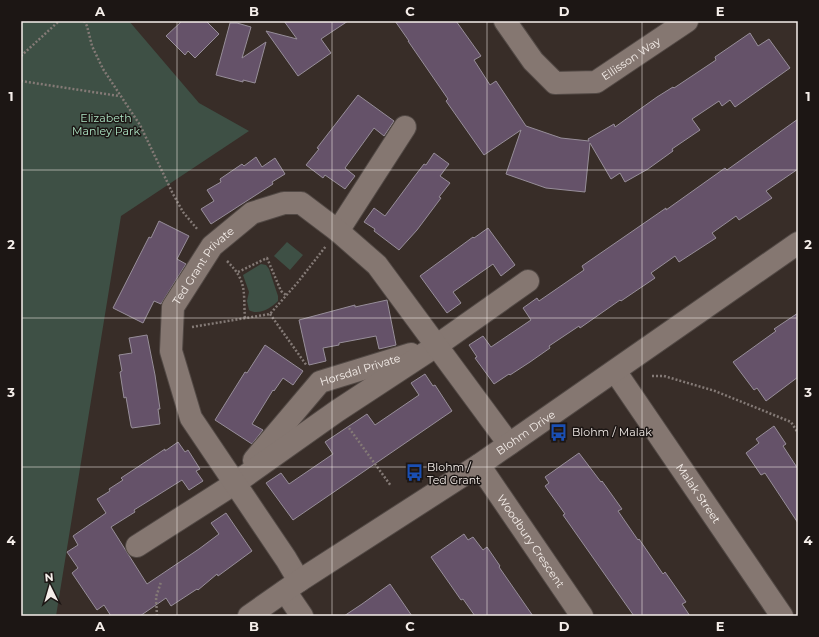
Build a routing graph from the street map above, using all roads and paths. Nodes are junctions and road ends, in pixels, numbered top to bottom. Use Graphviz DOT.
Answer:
graph roads {
  1 [pos="59,21"];
  2 [pos="84,21"];
  3 [pos="505,21"];
  4 [pos="686,21"];
  5 [pos="21,56"];
  6 [pos="21,82"];
  7 [pos="120,96"];
  8 [pos="405,127"];
  9 [pos="338,231"];
  10 [pos="798,243"];
  11 [pos="212,246"];
  12 [pos="238,272"];
  13 [pos="528,281"];
  14 [pos="286,295"];
  15 [pos="270,314"];
  16 [pos="245,319"];
  17 [pos="172,331"];
  18 [pos="436,346"];
  19 [pos="615,371"];
  20 [pos="652,376"];
  21 [pos="320,382"];
  22 [pos="337,411"];
  23 [pos="798,433"];
  24 [pos="509,444"];
  25 [pos="479,465"];
  26 [pos="234,484"];
  27 [pos="391,486"];
  28 [pos="137,546"];
  29 [pos="161,582"];
  30 [pos="292,586"];
  31 [pos="157,616"];
  32 [pos="249,616"];
  33 [pos="302,616"];
  34 [pos="582,616"];
  35 [pos="782,616"];
  1 -- 5 [label="path"];
  2 -- 7 [label="path"];
  3 -- 4 [label="street, Ellisson Way"];
  6 -- 7 [label="path"];
  7 -- 11 [label="path"];
  8 -- 9 [label="street"];
  9 -- 11 [label="street, Ted Grant Private"];
  9 -- 14 [label="path"];
  9 -- 18 [label="street, Ted Grant Private"];
  10 -- 19 [label="street, Blohm Drive"];
  11 -- 12 [label="path"];
  11 -- 17 [label="street, Ted Grant Private"];
  12 -- 14 [label="path"];
  12 -- 16 [label="path"];
  13 -- 18 [label="street, Horsdal Private"];
  14 -- 15 [label="path"];
  15 -- 16 [label="path"];
  15 -- 21 [label="path"];
  16 -- 17 [label="path"];
  17 -- 26 [label="street, Ted Grant Private"];
  18 -- 21 [label="street, Horsdal Private"];
  18 -- 22 [label="street, Horsdal Private"];
  18 -- 24 [label="street, Ted Grant Private"];
  19 -- 24 [label="street, Blohm Drive"];
  19 -- 35 [label="street, Malak Street"];
  20 -- 23 [label="path"];
  21 -- 26 [label="street, Horsdal Private"];
  22 -- 26 [label="street, Horsdal Private"];
  22 -- 27 [label="path"];
  24 -- 25 [label="street, Blohm Drive"];
  25 -- 30 [label="street, Blohm Drive"];
  25 -- 34 [label="street, Woodbury Crescent"];
  26 -- 28 [label="street, Horsdal Private"];
  26 -- 30 [label="street, Ted Grant Private"];
  29 -- 31 [label="path"];
  30 -- 32 [label="street, Blohm Drive"];
  30 -- 33 [label="street"];
}
